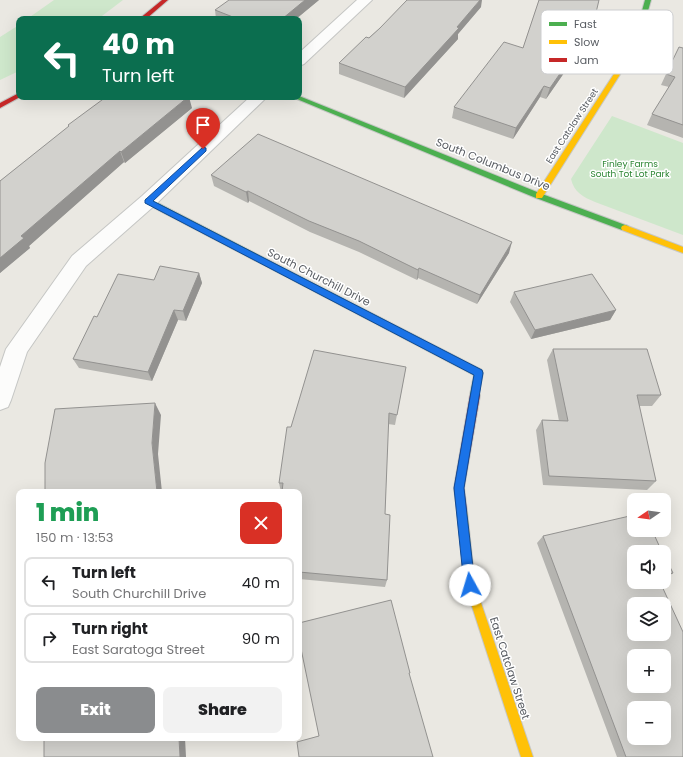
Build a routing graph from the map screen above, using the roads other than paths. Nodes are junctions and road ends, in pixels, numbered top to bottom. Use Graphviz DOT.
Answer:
graph roads {
  1 [pos="165,0"];
  2 [pos="366,0"];
  3 [pos="648,0"];
  4 [pos="645,10"];
  5 [pos="146,16"];
  6 [pos="302,58"];
  7 [pos="617,74"];
  8 [pos="16,97"];
  9 [pos="256,100"];
  10 [pos="302,100"];
  11 [pos="0,106"];
  12 [pos="539,196"];
  13 [pos="148,201"];
  14 [pos="683,250"];
  15 [pos="9,347"];
  16 [pos="479,373"];
  17 [pos="0,400"];
  18 [pos="527,757"];
  1 -- 5 [label="street"];
  2 -- 6 [label="street"];
  3 -- 4 [label="street, East Catclaw Street"];
  7 -- 12 [label="street, East Catclaw Street"];
  8 -- 11 [label="street"];
  9 -- 13 [label="street"];
  10 -- 12 [label="street, South Columbus Drive"];
  12 -- 14 [label="street, South Columbus Drive"];
  13 -- 15 [label="street"];
  13 -- 16 [label="street, South Churchill Drive"];
  15 -- 17 [label="street"];
  16 -- 18 [label="street, East Catclaw Street"];
}
